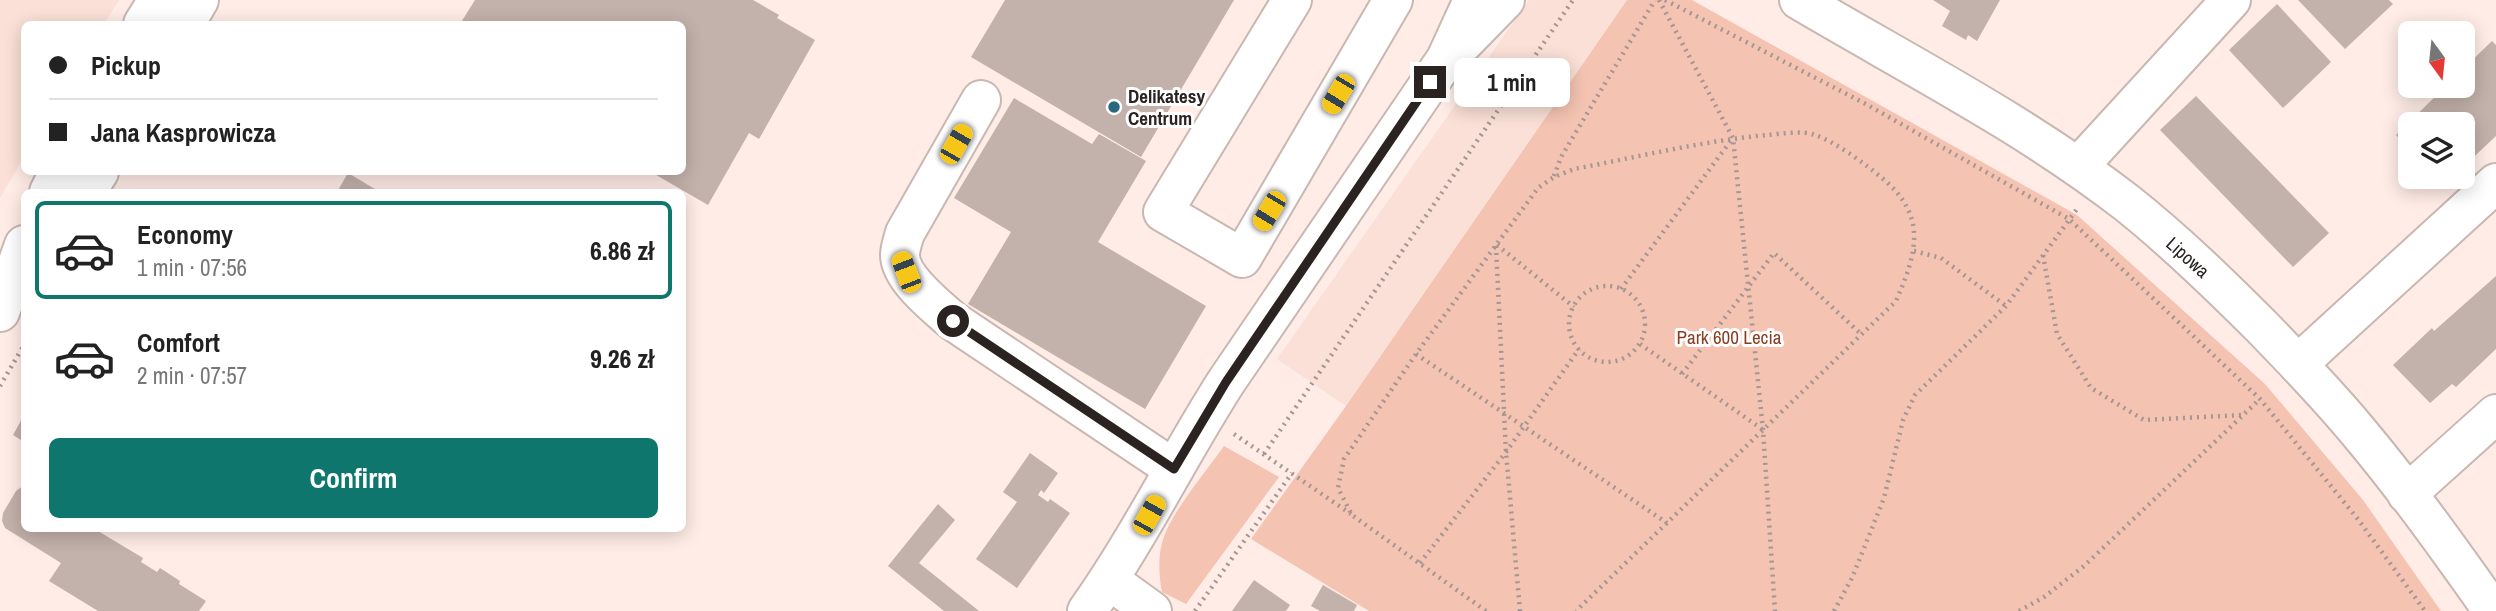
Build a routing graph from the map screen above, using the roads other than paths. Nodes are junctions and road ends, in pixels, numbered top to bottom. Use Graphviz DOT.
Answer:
graph roads {
  1 [pos="158,0"];
  2 [pos="199,0"];
  3 [pos="1292,0"];
  4 [pos="1394,0"];
  5 [pos="1473,0"];
  6 [pos="1505,0"];
  7 [pos="1798,0"];
  8 [pos="2231,0"];
  9 [pos="146,21"];
  10 [pos="187,21"];
  11 [pos="1446,59"];
  12 [pos="981,100"];
  13 [pos="2088,174"];
  14 [pos="2496,183"];
  15 [pos="21,254"];
  16 [pos="1242,258"];
  17 [pos="21,287"];
  18 [pos="1291,287"];
  19 [pos="0,313"];
  20 [pos="2298,364"];
  21 [pos="2496,414"];
  22 [pos="1174,469"];
  23 [pos="2407,494"];
  24 [pos="1109,580"];
  25 [pos="1087,611"];
  26 [pos="1152,611"];
  27 [pos="2493,611"];
  1 -- 9 [label="street"];
  2 -- 10 [label="street"];
  3 -- 16 [label="street"];
  4 -- 16 [label="street"];
  5 -- 11 [label="street"];
  6 -- 11 [label="street"];
  7 -- 13 [label="street, Lipowa"];
  8 -- 13 [label="street"];
  11 -- 18 [label="street"];
  12 -- 22 [label="street"];
  13 -- 20 [label="street, Lipowa"];
  14 -- 20 [label="street"];
  15 -- 19 [label="street"];
  16 -- 18 [label="street"];
  17 -- 19 [label="street"];
  18 -- 22 [label="street"];
  20 -- 23 [label="street, Lipowa"];
  21 -- 23 [label="street"];
  22 -- 24 [label="street"];
  23 -- 27 [label="street, Lipowa"];
  24 -- 25 [label="street"];
  24 -- 26 [label="street"];
}
